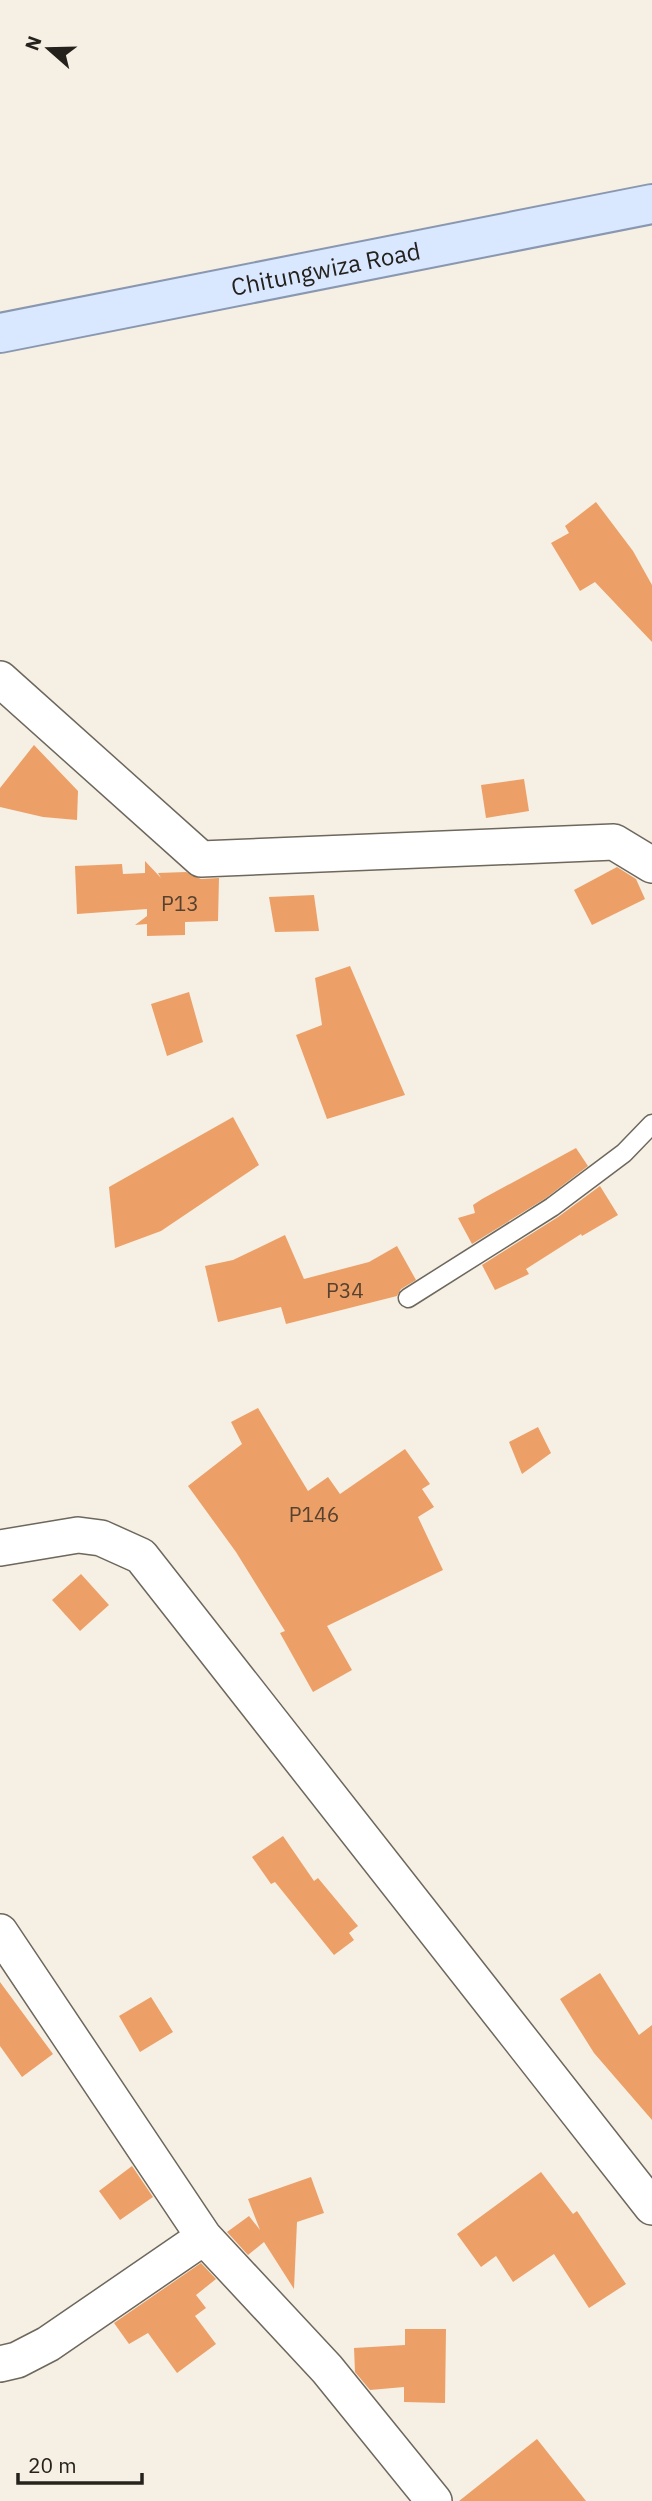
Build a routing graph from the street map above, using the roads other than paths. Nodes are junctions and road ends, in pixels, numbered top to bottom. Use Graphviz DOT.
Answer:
graph roads {
  1 [pos="652,204"];
  2 [pos="0,333"];
  3 [pos="0,679"];
  4 [pos="652,865"];
  5 [pos="652,1124"];
  6 [pos="408,1298"];
  7 [pos="0,1548"];
  8 [pos="0,1932"];
  9 [pos="652,2207"];
  10 [pos="204,2237"];
  11 [pos="0,2364"];
  12 [pos="434,2501"];
  1 -- 2 [label="main road, Chitungwiza Road"];
  3 -- 4 [label="street"];
  5 -- 6 [label="lane"];
  7 -- 9 [label="street"];
  8 -- 10 [label="street"];
  10 -- 11 [label="street"];
  10 -- 12 [label="street"];
}
